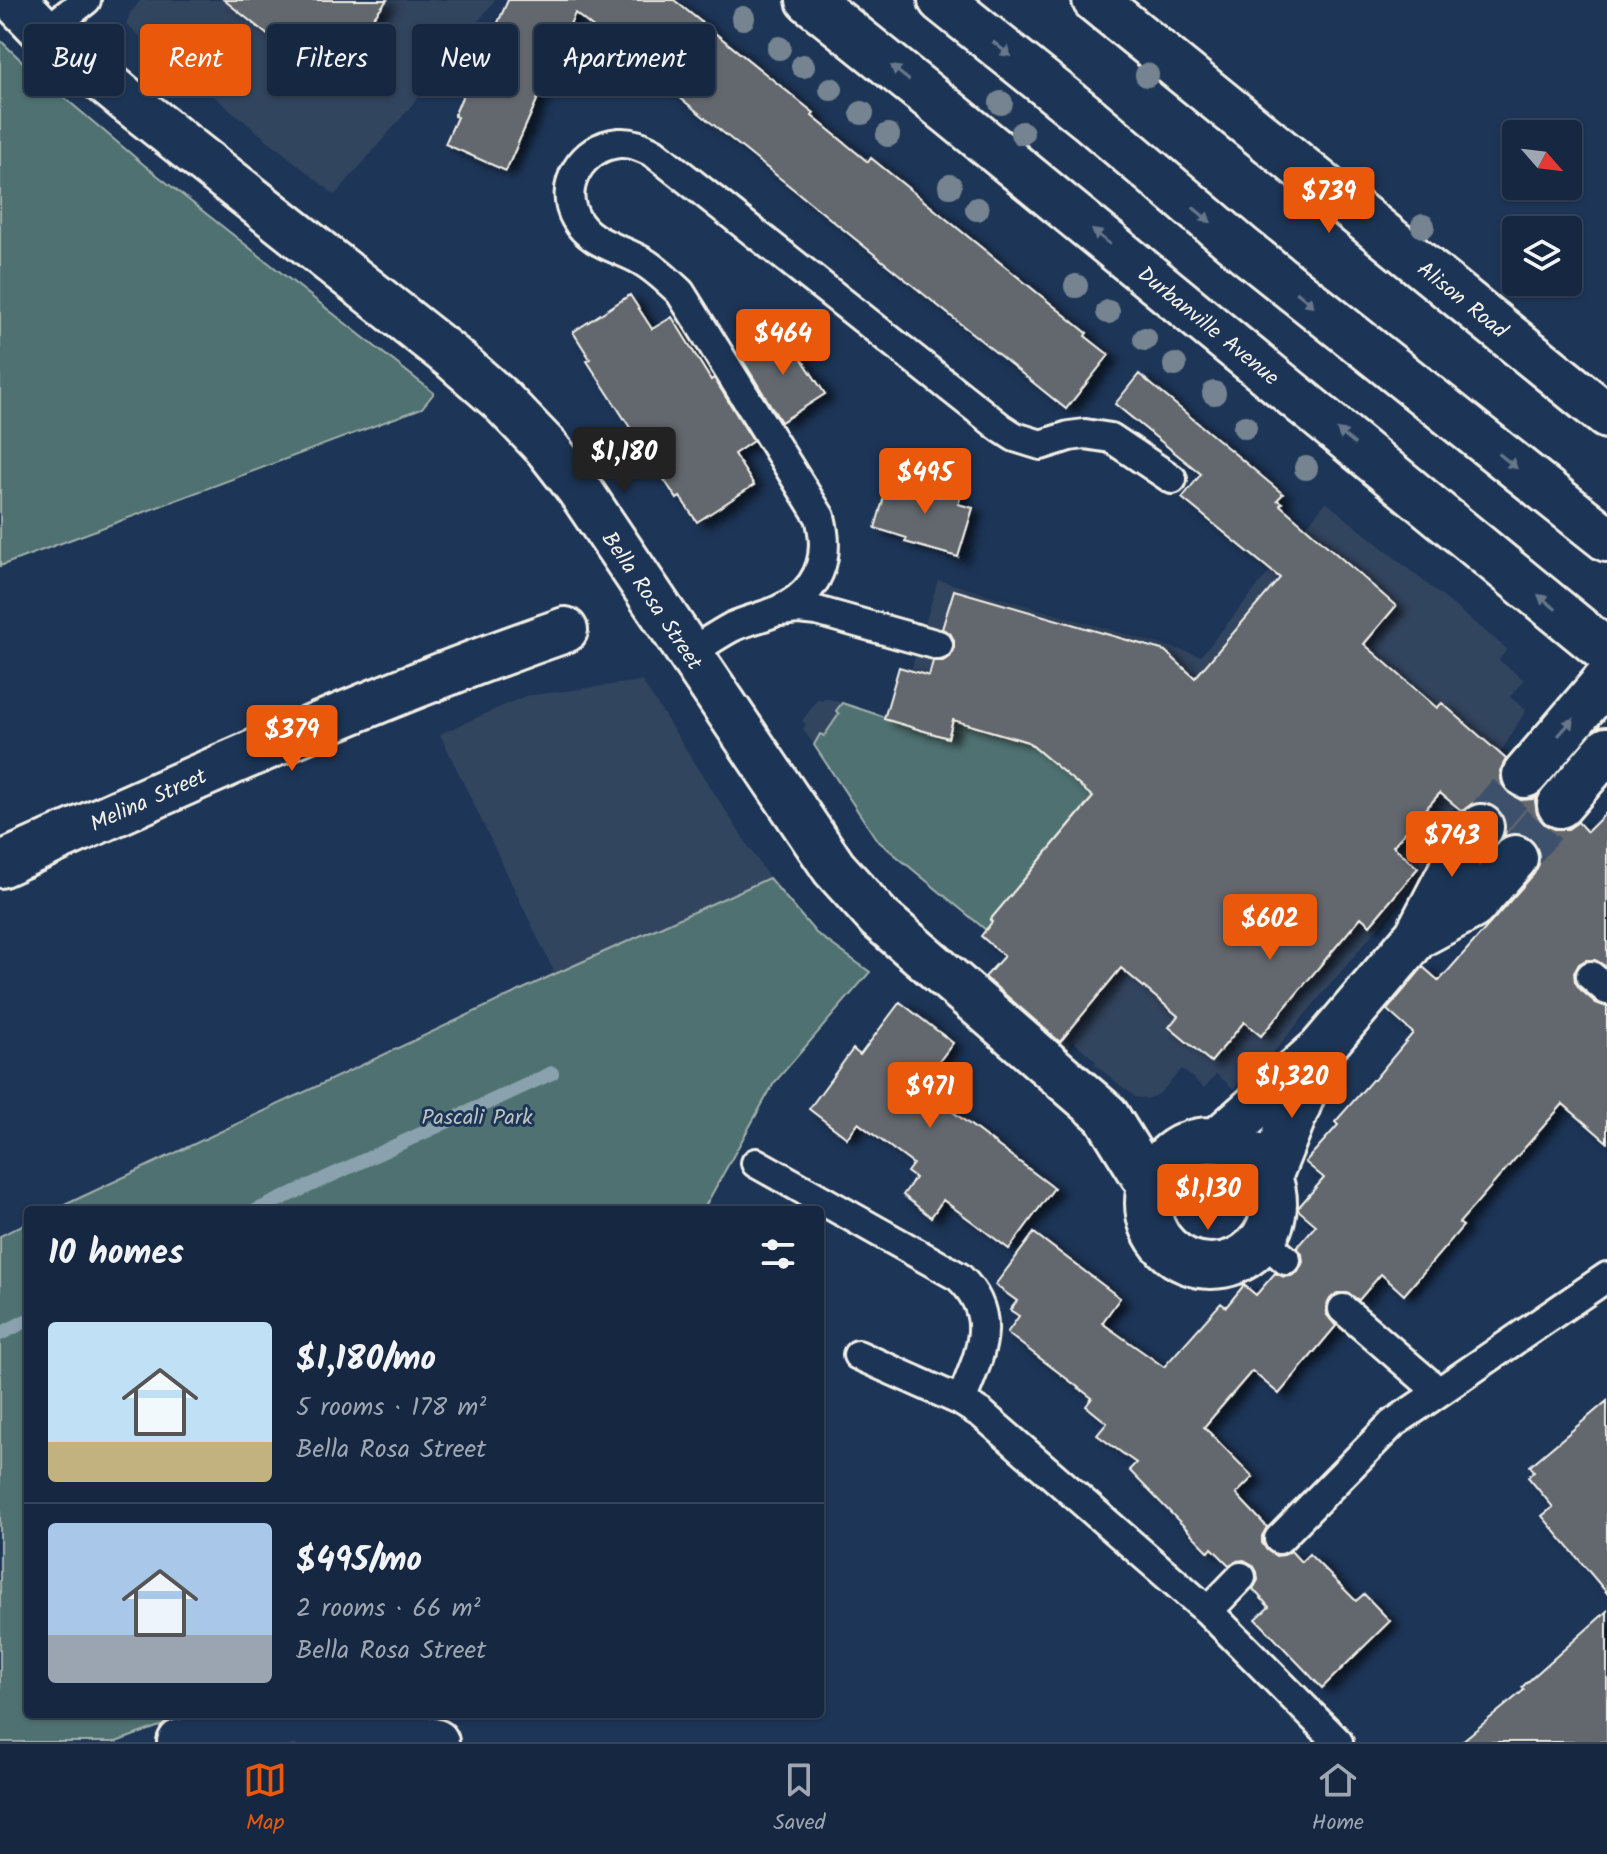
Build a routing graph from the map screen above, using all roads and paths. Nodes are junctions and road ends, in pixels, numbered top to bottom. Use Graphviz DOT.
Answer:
graph roads {
  1 [pos="14,0"];
  2 [pos="86,0"];
  3 [pos="809,0"];
  4 [pos="941,0"];
  5 [pos="1095,0"];
  6 [pos="37,24"];
  7 [pos="55,24"];
  8 [pos="122,96"];
  9 [pos="1601,399"];
  10 [pos="1172,479"];
  11 [pos="1607,539"];
  12 [pos="779,611"];
  13 [pos="565,630"];
  14 [pos="938,645"];
  15 [pos="1607,652"];
  16 [pos="689,653"];
  17 [pos="1607,679"];
  18 [pos="1607,750"];
  19 [pos="1525,775"];
  20 [pos="1560,805"];
  21 [pos="1481,827"];
  22 [pos="0,865"];
  23 [pos="1504,883"];
  24 [pos="1417,936"];
  25 [pos="1321,1049"];
  26 [pos="1106,1115"];
  27 [pos="1207,1141"];
  28 [pos="756,1163"];
  29 [pos="1269,1177"];
  30 [pos="1150,1186"];
  31 [pos="1607,1277"];
  32 [pos="1343,1309"];
  33 [pos="858,1355"];
  34 [pos="1439,1392"];
  35 [pos="961,1401"];
  36 [pos="1279,1539"];
  37 [pos="1241,1577"];
  38 [pos="1208,1611"];
  39 [pos="180,1742"];
  40 [pos="436,1742"];
  41 [pos="1338,1742"];
  1 -- 6 [label="street, Bella Rosa Street"];
  2 -- 7 [label="lane"];
  15 -- 3 [label="street, Durbanville Avenue, one-way"];
  4 -- 11 [label="street, one-way"];
  5 -- 9 [label="street, Alison Road"];
  8 -- 16 [label="street, Bella Rosa Street"];
  10 -- 12 [label="lane"];
  12 -- 14 [label="lane"];
  12 -- 16 [label="lane"];
  13 -- 22 [label="street, Melina Street"];
  16 -- 26 [label="street, Bella Rosa Street"];
  19 -- 17 [label="street, one-way"];
  18 -- 20 [label="street"];
  21 -- 24 [label="street"];
  23 -- 24 [label="street"];
  24 -- 25 [label="street"];
  25 -- 27 [label="street"];
  25 -- 29 [label="street"];
  26 -- 27 [label="street, Bella Rosa Street"];
  26 -- 30 [label="street, Bella Rosa Street"];
  27 -- 29 [label="street"];
  27 -- 30 [label="street"];
  28 -- 35 [label="lane"];
  29 -- 30 [label="street"];
  31 -- 34 [label="lane"];
  32 -- 34 [label="lane"];
  33 -- 35 [label="lane"];
  34 -- 36 [label="lane"];
  35 -- 38 [label="lane"];
  37 -- 38 [label="lane"];
  38 -- 41 [label="lane"];
  39 -- 40 [label="street"];
}
